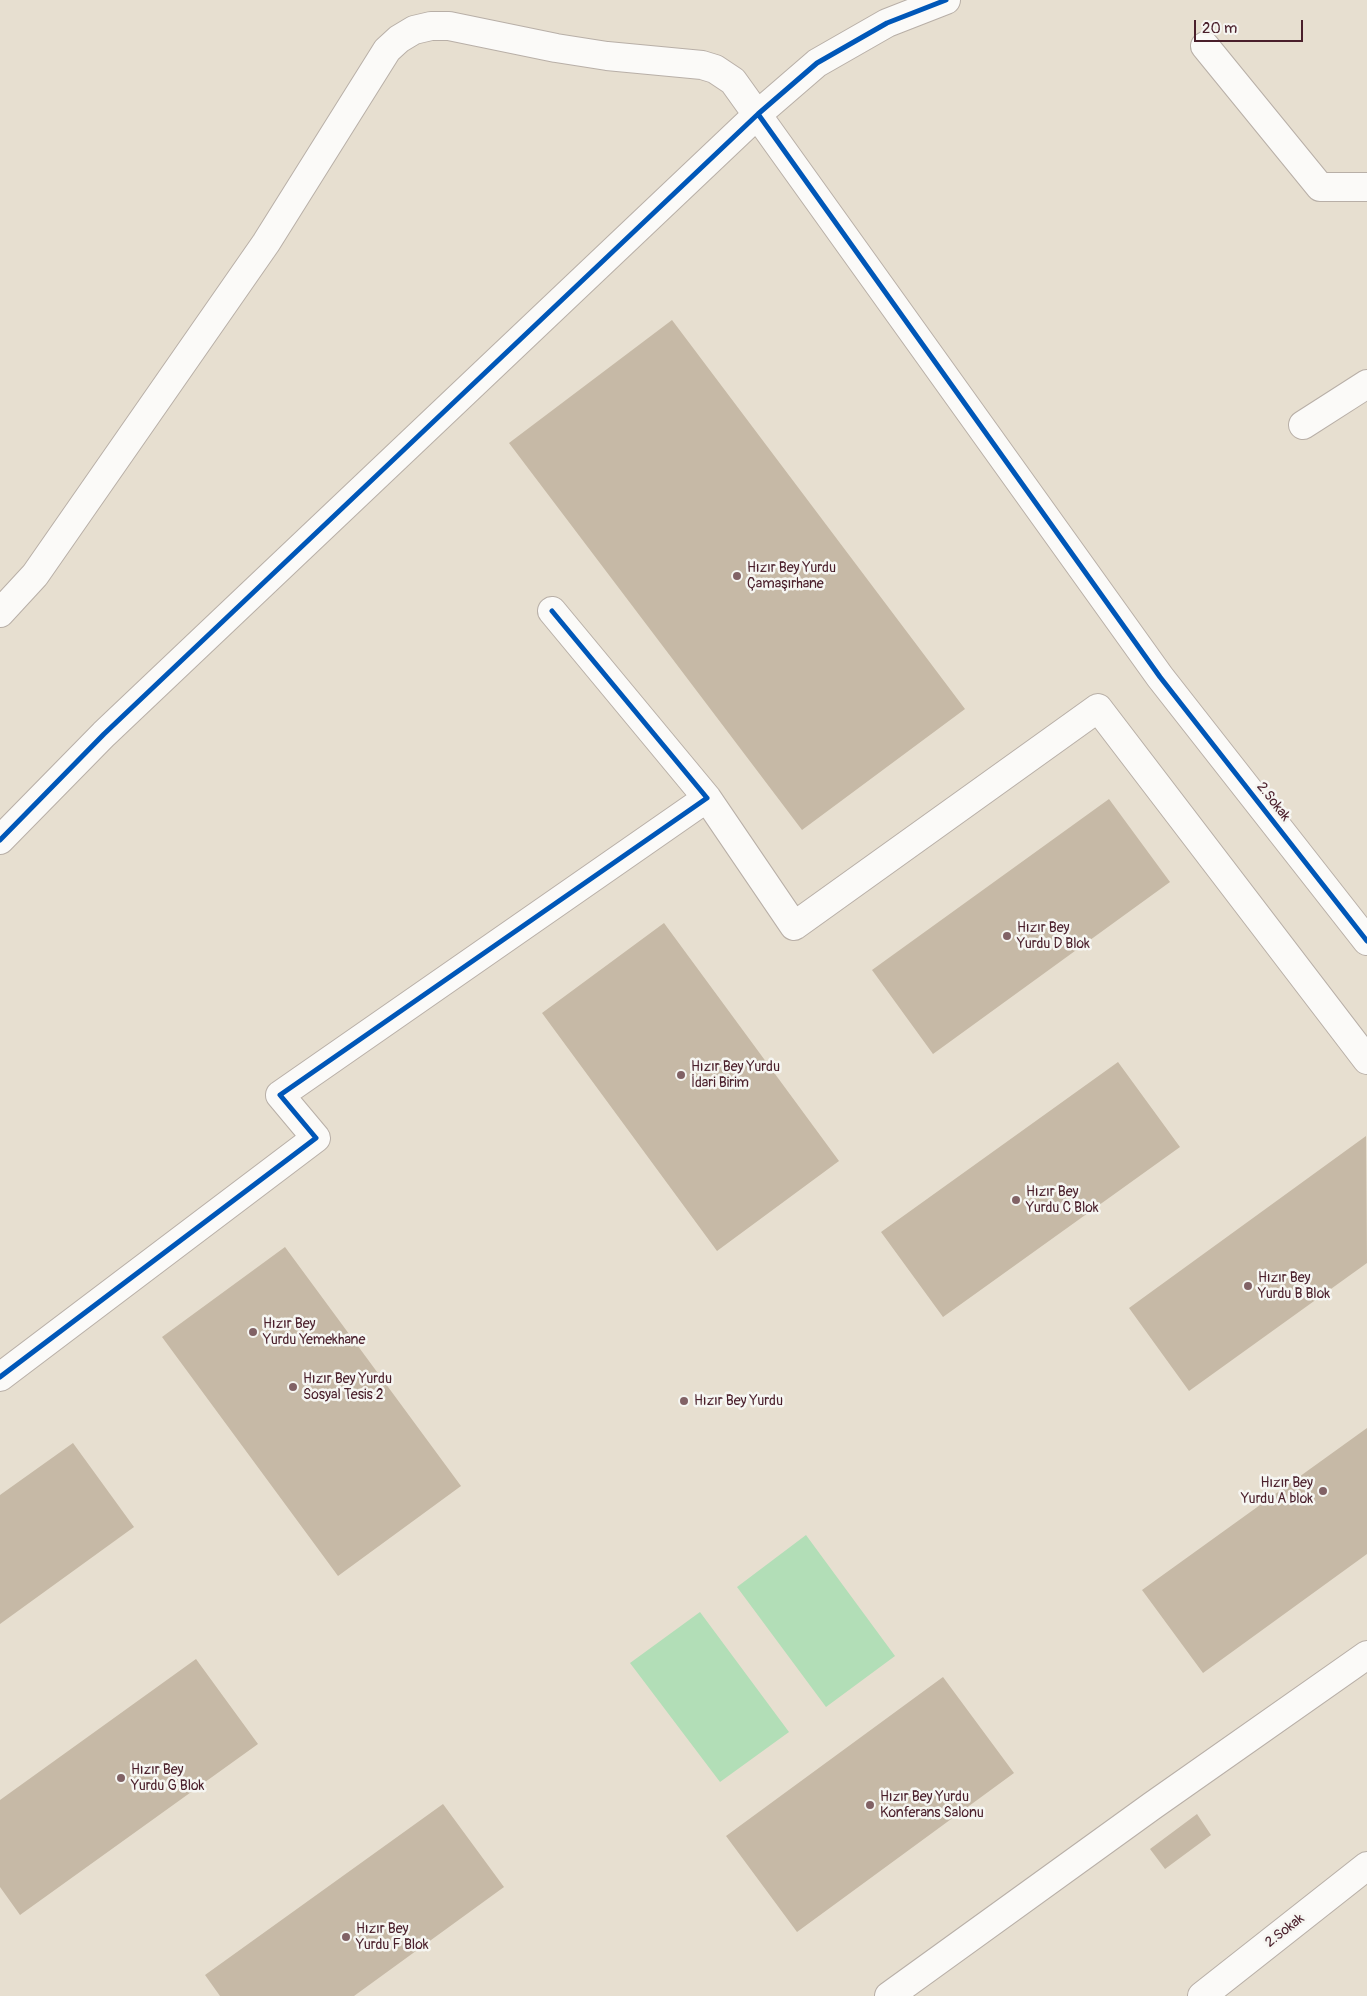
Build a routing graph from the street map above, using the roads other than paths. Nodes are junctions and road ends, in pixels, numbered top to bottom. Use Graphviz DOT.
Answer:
graph roads {
  1 [pos="946,0"];
  2 [pos="1205,46"];
  3 [pos="758,114"];
  4 [pos="1367,187"];
  5 [pos="1367,384"];
  6 [pos="1303,424"];
  7 [pos="552,611"];
  8 [pos="0,613"];
  9 [pos="707,798"];
  10 [pos="0,840"];
  11 [pos="1367,941"];
  12 [pos="1367,1060"];
  13 [pos="0,1377"];
  14 [pos="1367,1655"];
  15 [pos="1367,1866"];
  16 [pos="889,1996"];
  17 [pos="1202,1996"];
  1 -- 3 [label="street"];
  2 -- 4 [label="street"];
  3 -- 8 [label="street, 2.Sokak"];
  3 -- 10 [label="street"];
  3 -- 11 [label="street, 2.Sokak"];
  5 -- 6 [label="street"];
  7 -- 9 [label="street"];
  9 -- 12 [label="street"];
  9 -- 13 [label="street"];
  14 -- 16 [label="street"];
  15 -- 17 [label="street, 2.Sokak"];
}
